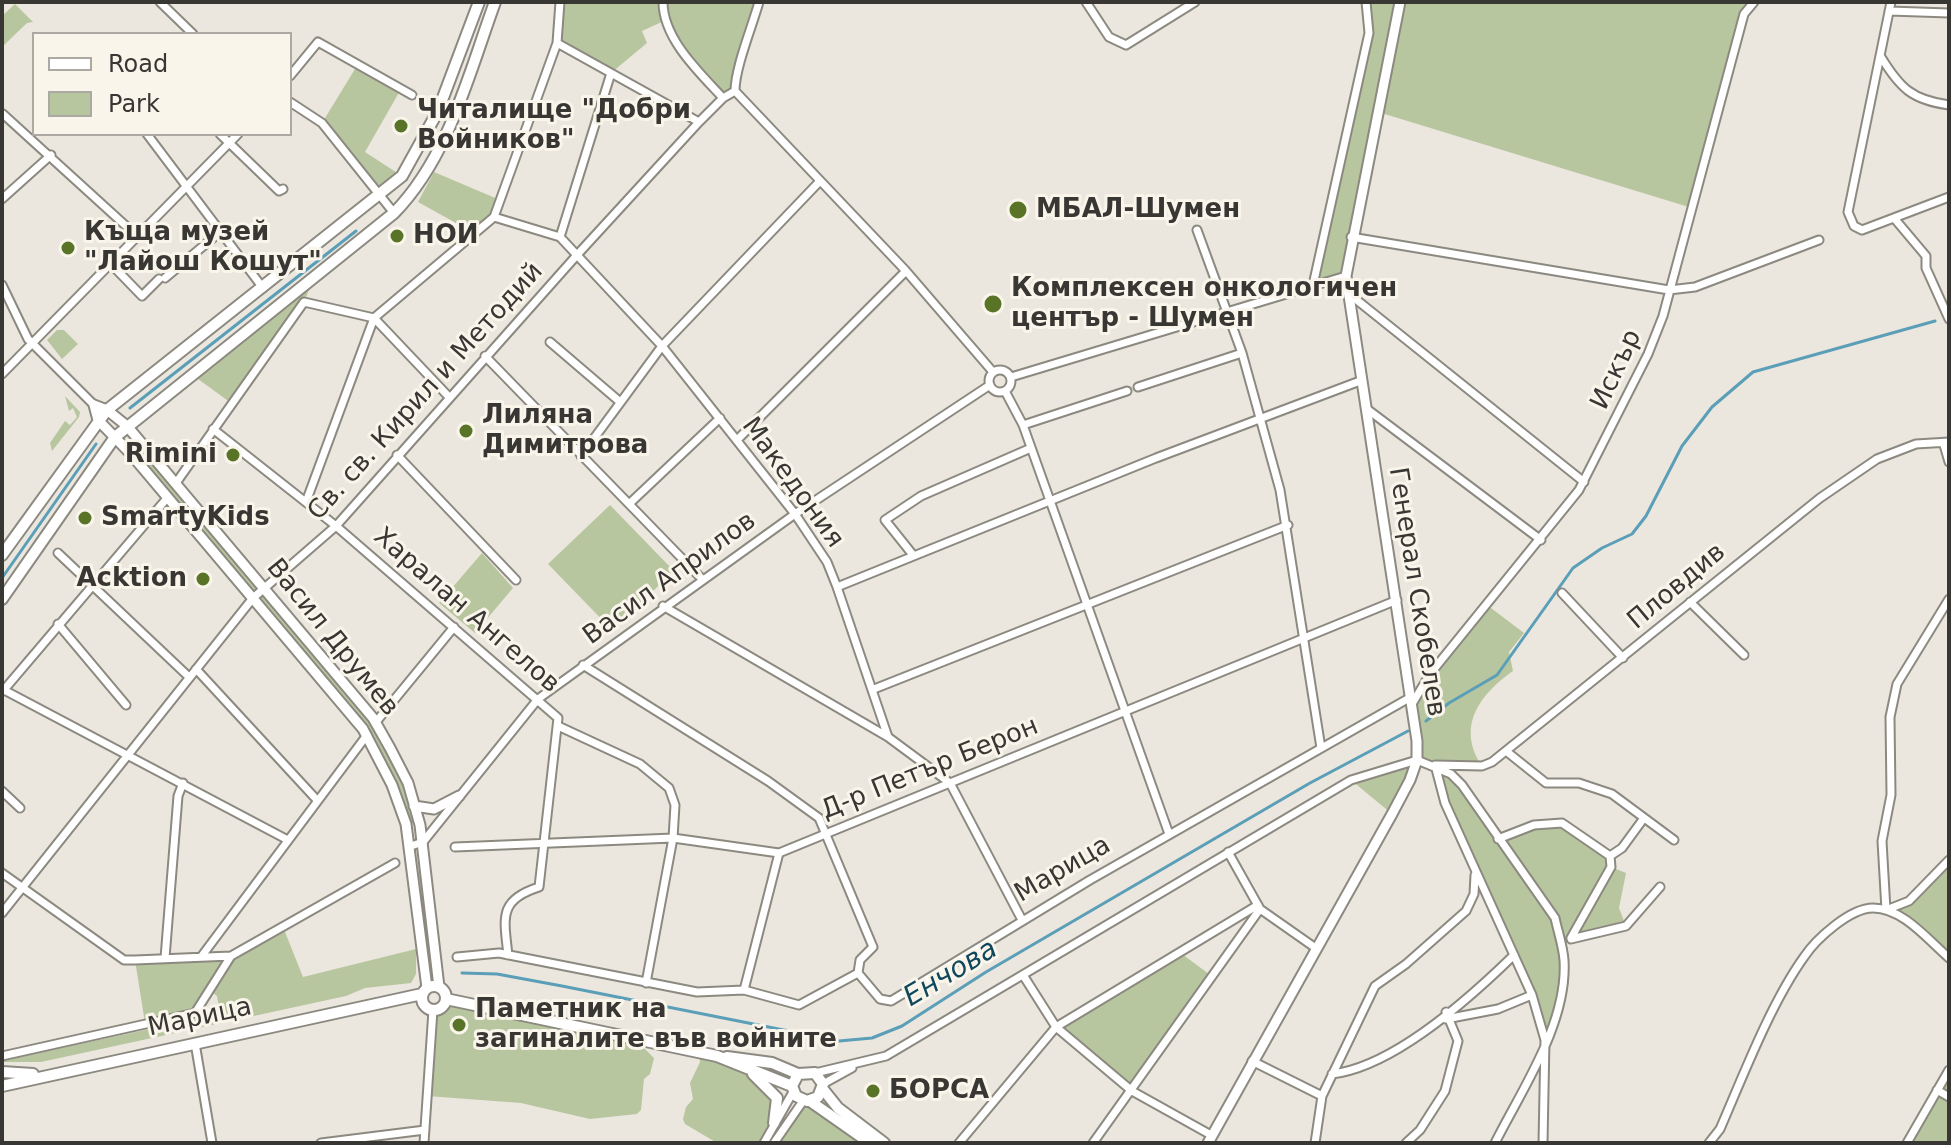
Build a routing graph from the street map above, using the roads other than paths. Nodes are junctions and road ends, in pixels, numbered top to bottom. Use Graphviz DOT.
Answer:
graph roads {
  1 [pos="160,2"];
  2 [pos="495,2"];
  3 [pos="560,2"];
  4 [pos="663,2"];
  5 [pos="759,2"];
  6 [pos="1086,2"];
  7 [pos="1195,2"];
  8 [pos="1366,2"];
  9 [pos="1400,2"];
  10 [pos="1754,2"];
  11 [pos="1891,2"];
  12 [pos="478,3"];
  13 [pos="1889,11"];
  14 [pos="1949,13"];
  15 [pos="191,32"];
  16 [pos="557,43"];
  17 [pos="1881,57"];
  18 [pos="611,73"];
  19 [pos="292,74"];
  20 [pos="735,91"];
  21 [pos="412,95"];
  22 [pos="723,98"];
  23 [pos="292,103"];
  24 [pos="1949,105"];
  25 [pos="3,114"];
  26 [pos="699,122"];
  27 [pos="149,136"];
  28 [pos="222,136"];
  29 [pos="236,136"];
  30 [pos="230,142"];
  31 [pos="51,155"];
  32 [pos="820,181"];
  33 [pos="188,185"];
  34 [pos="283,189"];
  35 [pos="380,196"];
  36 [pos="1949,197"];
  37 [pos="2,199"];
  38 [pos="394,213"];
  39 [pos="494,217"];
  40 [pos="1894,218"];
  41 [pos="1197,230"];
  42 [pos="220,232"];
  43 [pos="137,236"];
  44 [pos="560,237"];
  45 [pos="1351,237"];
  46 [pos="1819,240"];
  47 [pos="577,255"];
  48 [pos="110,263"];
  49 [pos="906,271"];
  50 [pos="1346,276"];
  51 [pos="2,285"];
  52 [pos="1313,285"];
  53 [pos="263,288"];
  54 [pos="1669,290"];
  55 [pos="1346,292"];
  56 [pos="1227,311"];
  57 [pos="374,318"];
  58 [pos="1949,319"];
  59 [pos="31,342"];
  60 [pos="550,342"];
  61 [pos="662,346"];
  62 [pos="1242,353"];
  63 [pos="485,356"];
  64 [pos="993,372"];
  65 [pos="2,374"];
  66 [pos="1011,377"];
  67 [pos="1360,381"];
  68 [pos="990,385"];
  69 [pos="1138,387"];
  70 [pos="1005,391"];
  71 [pos="1127,391"];
  72 [pos="449,397"];
  73 [pos="619,401"];
  74 [pos="94,405"];
  75 [pos="1364,408"];
  76 [pos="107,410"];
  77 [pos="720,418"];
  78 [pos="1262,419"];
  79 [pos="98,420"];
  80 [pos="1023,425"];
  81 [pos="127,426"];
  82 [pos="213,429"];
  83 [pos="115,437"];
  84 [pos="737,440"];
  85 [pos="1946,443"];
  86 [pos="1031,448"];
  87 [pos="397,455"];
  88 [pos="581,456"];
  89 [pos="1949,462"];
  90 [pos="1584,482"];
  91 [pos="176,483"];
  92 [pos="168,497"];
  93 [pos="1050,500"];
  94 [pos="306,502"];
  95 [pos="629,504"];
  96 [pos="795,514"];
  97 [pos="1288,525"];
  98 [pos="336,526"];
  99 [pos="1541,540"];
  100 [pos="58,553"];
  101 [pos="2,555"];
  102 [pos="913,555"];
  103 [pos="702,579"];
  104 [pos="516,580"];
  105 [pos="91,585"];
  106 [pos="837,587"];
  107 [pos="264,588"];
  108 [pos="1562,593"];
  109 [pos="253,598"];
  110 [pos="2,599"];
  111 [pos="1949,599"];
  112 [pos="1397,600"];
  113 [pos="1690,602"];
  114 [pos="1088,605"];
  115 [pos="663,606"];
  116 [pos="58,624"];
  117 [pos="454,627"];
  118 [pos="1304,638"];
  119 [pos="1744,655"];
  120 [pos="1623,658"];
  121 [pos="583,665"];
  122 [pos="196,669"];
  123 [pos="189,677"];
  124 [pos="874,689"];
  125 [pos="3,691"];
  126 [pos="538,699"];
  127 [pos="1411,700"];
  128 [pos="126,705"];
  129 [pos="1124,714"];
  130 [pos="376,722"];
  131 [pos="558,726"];
  132 [pos="367,735"];
  133 [pos="888,737"];
  134 [pos="1321,748"];
  135 [pos="1506,751"];
  136 [pos="129,753"];
  137 [pos="1417,760"];
  138 [pos="1435,765"];
  139 [pos="183,783"];
  140 [pos="950,783"];
  141 [pos="2,791"];
  142 [pos="459,796"];
  143 [pos="316,799"];
  144 [pos="414,806"];
  145 [pos="20,808"];
  146 [pos="1644,818"];
  147 [pos="826,832"];
  148 [pos="1169,834"];
  149 [pos="673,838"];
  150 [pos="286,839"];
  151 [pos="1498,839"];
  152 [pos="1674,840"];
  153 [pos="423,842"];
  154 [pos="544,844"];
  155 [pos="411,846"];
  156 [pos="455,847"];
  157 [pos="1228,852"];
  158 [pos="779,853"];
  159 [pos="1610,856"];
  160 [pos="1949,860"];
  161 [pos="395,863"];
  162 [pos="1475,870"];
  163 [pos="2,873"];
  164 [pos="22,887"];
  165 [pos="1660,887"];
  166 [pos="1259,907"];
  167 [pos="1886,910"];
  168 [pos="2,913"];
  169 [pos="1022,920"];
  170 [pos="1571,938"];
  171 [pos="1561,941"];
  172 [pos="1317,949"];
  173 [pos="508,955"];
  174 [pos="1514,955"];
  175 [pos="231,956"];
  176 [pos="201,957"];
  177 [pos="457,957"];
  178 [pos="165,958"];
  179 [pos="1949,958"];
  180 [pos="858,973"];
  181 [pos="1023,975"];
  182 [pos="646,983"];
  183 [pos="439,987"];
  184 [pos="744,990"];
  185 [pos="424,995"];
  186 [pos="1532,995"];
  187 [pos="446,999"];
  188 [pos="433,1010"];
  189 [pos="1448,1015"];
  190 [pos="1056,1027"];
  191 [pos="1545,1040"];
  192 [pos="195,1042"];
  193 [pos="2,1056"];
  194 [pos="717,1056"];
  195 [pos="1252,1061"];
  196 [pos="858,1065"];
  197 [pos="742,1066"];
  198 [pos="1949,1070"];
  199 [pos="2,1072"];
  200 [pos="815,1073"];
  201 [pos="47,1074"];
  202 [pos="798,1074"];
  203 [pos="1332,1074"];
  204 [pos="2,1086"];
  205 [pos="822,1086"];
  206 [pos="793,1089"];
  207 [pos="1937,1090"];
  208 [pos="1132,1091"];
  209 [pos="1322,1096"];
  210 [pos="1949,1097"];
  211 [pos="806,1101"];
  212 [pos="774,1123"];
  213 [pos="425,1130"];
  214 [pos="1209,1139"];
  215 [pos="212,1143"];
  216 [pos="321,1143"];
  217 [pos="424,1143"];
  218 [pos="764,1143"];
  219 [pos="774,1143"];
  220 [pos="870,1143"];
  221 [pos="884,1143"];
  222 [pos="959,1143"];
  223 [pos="1093,1143"];
  224 [pos="1315,1143"];
  225 [pos="1406,1143"];
  226 [pos="1495,1143"];
  227 [pos="1543,1143"];
  228 [pos="1709,1143"];
  229 [pos="1907,1143"];
  1 -- 15 [label="street"];
  2 -- 38 [label="main road"];
  3 -- 16 [label="street"];
  4 -- 22 [label="street"];
  5 -- 20 [label="street"];
  6 -- 7 [label="street"];
  8 -- 52 [label="street"];
  9 -- 45 [label="street, Генерал Скобелев"];
  10 -- 54 [label="street, Искър"];
  11 -- 13 [label="street"];
  12 -- 35 [label="main road"];
  13 -- 14 [label="street"];
  13 -- 17 [label="street"];
  16 -- 18 [label="street"];
  16 -- 39 [label="street"];
  17 -- 24 [label="street"];
  17 -- 40 [label="street"];
  18 -- 26 [label="street"];
  18 -- 44 [label="street"];
  19 -- 21 [label="street"];
  20 -- 22 [label="street, Св. св. Кирил и Методий"];
  20 -- 32 [label="street"];
  22 -- 26 [label="street, Св. св. Кирил и Методий"];
  23 -- 35 [label="street"];
  25 -- 31 [label="street"];
  26 -- 47 [label="street, Св. св. Кирил и Методий"];
  27 -- 33 [label="street"];
  28 -- 30 [label="street"];
  29 -- 30 [label="street"];
  30 -- 33 [label="street"];
  30 -- 34 [label="street"];
  31 -- 37 [label="street"];
  31 -- 43 [label="street"];
  32 -- 49 [label="street"];
  32 -- 61 [label="street"];
  33 -- 42 [label="street"];
  33 -- 43 [label="street"];
  35 -- 38 [label="street"];
  35 -- 53 [label="main road"];
  36 -- 40 [label="street"];
  38 -- 81 [label="main road"];
  39 -- 44 [label="street, Македония"];
  39 -- 57 [label="street"];
  40 -- 58 [label="street"];
  41 -- 56 [label="street"];
  42 -- 48 [label="street"];
  42 -- 53 [label="street"];
  43 -- 48 [label="street"];
  44 -- 47 [label="street, Македония"];
  45 -- 50 [label="street, Генерал Скобелев"];
  45 -- 54 [label="street"];
  46 -- 54 [label="street"];
  47 -- 61 [label="street, Македония"];
  47 -- 63 [label="street, Св. св. Кирил и Методий"];
  48 -- 59 [label="street"];
  49 -- 64 [label="street"];
  49 -- 84 [label="street"];
  50 -- 52 [label="street"];
  50 -- 55 [label="street, Генерал Скобелев"];
  51 -- 59 [label="street"];
  52 -- 56 [label="street"];
  53 -- 76 [label="main road"];
  54 -- 90 [label="street, Искър"];
  55 -- 67 [label="street, Генерал Скобелев"];
  55 -- 90 [label="street"];
  56 -- 62 [label="street"];
  56 -- 66 [label="street"];
  57 -- 72 [label="street"];
  57 -- 82 [label="street"];
  57 -- 94 [label="street"];
  59 -- 65 [label="street"];
  59 -- 74 [label="street"];
  60 -- 73 [label="street"];
  61 -- 73 [label="street"];
  61 -- 77 [label="street, Македония"];
  62 -- 69 [label="street"];
  62 -- 78 [label="street"];
  63 -- 72 [label="street, Св. св. Кирил и Методий"];
  63 -- 88 [label="street"];
  64 -- 66 [label="street"];
  64 -- 68 [label="street"];
  66 -- 70 [label="street"];
  67 -- 75 [label="street, Генерал Скобелев"];
  67 -- 78 [label="street"];
  68 -- 70 [label="street"];
  68 -- 96 [label="street, Васил Априлов"];
  70 -- 80 [label="street"];
  71 -- 80 [label="street"];
  72 -- 87 [label="street, Св. св. Кирил и Методий"];
  73 -- 88 [label="street"];
  74 -- 76 [label="street, Васил Друмев"];
  74 -- 79 [label="street"];
  75 -- 99 [label="street"];
  75 -- 112 [label="street, Генерал Скобелев"];
  76 -- 79 [label="main road"];
  76 -- 81 [label="street, Васил Друмев"];
  77 -- 84 [label="street, Македония"];
  77 -- 95 [label="street"];
  78 -- 93 [label="street"];
  78 -- 97 [label="street"];
  79 -- 83 [label="street, Васил Друмев"];
  79 -- 101 [label="main road"];
  80 -- 86 [label="street"];
  81 -- 83 [label="main road"];
  81 -- 91 [label="street, Васил Друмев"];
  82 -- 91 [label="street"];
  82 -- 94 [label="street, Харалан Ангелов"];
  83 -- 92 [label="street, Васил Друмев"];
  83 -- 110 [label="main road"];
  84 -- 96 [label="street, Македония"];
  85 -- 89 [label="street"];
  85 -- 113 [label="street, Пловдив"];
  86 -- 93 [label="street"];
  86 -- 102 [label="street"];
  87 -- 98 [label="street, Св. св. Кирил и Методий"];
  87 -- 104 [label="street"];
  88 -- 95 [label="street"];
  90 -- 99 [label="street, Искър"];
  91 -- 107 [label="street, Васил Друмев"];
  92 -- 105 [label="street"];
  92 -- 109 [label="street, Васил Друмев"];
  93 -- 102 [label="street"];
  93 -- 114 [label="street"];
  94 -- 98 [label="street, Харалан Ангелов"];
  95 -- 103 [label="street"];
  96 -- 103 [label="street, Васил Априлов"];
  96 -- 106 [label="street, Македония"];
  97 -- 114 [label="street"];
  97 -- 118 [label="street"];
  98 -- 107 [label="street, Св. св. Кирил и Методий"];
  98 -- 117 [label="street, Харалан Ангелов"];
  99 -- 127 [label="street, Искър"];
  100 -- 105 [label="street"];
  102 -- 106 [label="street"];
  103 -- 115 [label="street, Васил Априлов"];
  105 -- 116 [label="street"];
  105 -- 123 [label="street"];
  106 -- 124 [label="street, Македония"];
  107 -- 109 [label="street, Св. св. Кирил и Методий"];
  107 -- 130 [label="street, Васил Друмев"];
  108 -- 120 [label="street"];
  109 -- 122 [label="street, Св. св. Кирил и Методий"];
  109 -- 132 [label="street, Васил Друмев"];
  111 -- 167 [label="street"];
  112 -- 118 [label="street, Д-р Петър Берон"];
  112 -- 127 [label="street, Генерал Скобелев"];
  113 -- 119 [label="street"];
  113 -- 120 [label="street, Пловдив"];
  114 -- 124 [label="street"];
  114 -- 129 [label="street"];
  115 -- 121 [label="street, Васил Априлов"];
  115 -- 133 [label="street"];
  116 -- 125 [label="street"];
  116 -- 128 [label="street"];
  117 -- 126 [label="street, Харалан Ангелов"];
  117 -- 130 [label="street"];
  118 -- 129 [label="street, Д-р Петър Берон"];
  118 -- 134 [label="street"];
  120 -- 135 [label="street, Пловдив"];
  121 -- 126 [label="street, Васил Априлов"];
  121 -- 147 [label="street"];
  122 -- 123 [label="street, Св. св. Кирил и Методий"];
  122 -- 143 [label="street"];
  123 -- 136 [label="street, Св. св. Кирил и Методий"];
  124 -- 133 [label="street, Македония"];
  125 -- 136 [label="street"];
  126 -- 131 [label="street, Харалан Ангелов"];
  126 -- 142 [label="street, Васил Априлов"];
  127 -- 134 [label="street, Марица"];
  127 -- 137 [label="street, Генерал Скобелев"];
  129 -- 140 [label="street, Д-р Петър Берон"];
  129 -- 148 [label="street"];
  130 -- 144 [label="street, Васил Друмев"];
  131 -- 149 [label="street"];
  131 -- 154 [label="street, Харалан Ангелов"];
  132 -- 143 [label="street"];
  132 -- 155 [label="street, Васил Друмев"];
  133 -- 140 [label="street"];
  134 -- 148 [label="street, Марица"];
  135 -- 138 [label="street, Пловдив"];
  135 -- 146 [label="street"];
  136 -- 139 [label="street"];
  136 -- 164 [label="street, Св. св. Кирил и Методий"];
  137 -- 138 [label="street"];
  137 -- 157 [label="street"];
  137 -- 172 [label="street, Генерал Скобелев"];
  138 -- 151 [label="street"];
  138 -- 162 [label="street"];
  139 -- 150 [label="street"];
  139 -- 178 [label="street"];
  140 -- 147 [label="street, Д-р Петър Берон"];
  140 -- 169 [label="street"];
  141 -- 145 [label="street"];
  142 -- 144 [label="street"];
  142 -- 153 [label="street, Васил Априлов"];
  143 -- 150 [label="street"];
  144 -- 153 [label="street, Васил Друмев"];
  146 -- 152 [label="street"];
  146 -- 159 [label="street"];
  147 -- 158 [label="street, Д-р Петър Берон"];
  147 -- 180 [label="street"];
  148 -- 169 [label="street, Марица"];
  149 -- 154 [label="street"];
  149 -- 158 [label="street"];
  149 -- 182 [label="street"];
  150 -- 176 [label="street"];
  151 -- 159 [label="street"];
  151 -- 171 [label="street"];
  153 -- 155 [label="street"];
  153 -- 183 [label="street, Васил Друмев"];
  154 -- 156 [label="street"];
  154 -- 173 [label="street, Харалан Ангелов"];
  155 -- 185 [label="street, Васил Друмев"];
  157 -- 166 [label="street"];
  157 -- 181 [label="street"];
  158 -- 184 [label="street"];
  159 -- 170 [label="street"];
  160 -- 167 [label="street"];
  161 -- 175 [label="street"];
  162 -- 174 [label="street"];
  162 -- 203 [label="street"];
  163 -- 164 [label="street"];
  164 -- 168 [label="street, Св. св. Кирил и Методий"];
  164 -- 178 [label="street"];
  165 -- 170 [label="street"];
  166 -- 172 [label="street"];
  166 -- 190 [label="street"];
  166 -- 208 [label="street"];
  167 -- 179 [label="street"];
  167 -- 228 [label="street"];
  169 -- 180 [label="street, Марица"];
  170 -- 171 [label="street"];
  171 -- 191 [label="street"];
  172 -- 195 [label="street, Генерал Скобелев"];
  173 -- 177 [label="street"];
  173 -- 182 [label="street"];
  174 -- 186 [label="street"];
  174 -- 189 [label="street"];
  175 -- 176 [label="street"];
  175 -- 193 [label="street, Марица"];
  176 -- 178 [label="street"];
  180 -- 184 [label="street"];
  181 -- 190 [label="street"];
  181 -- 196 [label="street"];
  182 -- 184 [label="street"];
  183 -- 185 [label="main road, Марица"];
  183 -- 187 [label="main road"];
  185 -- 188 [label="main road"];
  185 -- 192 [label="main road, Марица"];
  186 -- 189 [label="street"];
  186 -- 191 [label="street"];
  187 -- 188 [label="main road"];
  187 -- 194 [label="main road"];
  188 -- 213 [label="street"];
  189 -- 203 [label="street"];
  189 -- 225 [label="street"];
  190 -- 208 [label="street"];
  190 -- 222 [label="street"];
  191 -- 226 [label="street"];
  191 -- 227 [label="street"];
  192 -- 201 [label="main road, Марица"];
  192 -- 215 [label="street"];
  194 -- 197 [label="main road"];
  194 -- 202 [label="main road"];
  195 -- 209 [label="street"];
  195 -- 214 [label="street, Генерал Скобелев"];
  196 -- 200 [label="street"];
  196 -- 205 [label="street"];
  197 -- 206 [label="main road"];
  197 -- 212 [label="main road"];
  198 -- 207 [label="street"];
  199 -- 201 [label="main road, Марица"];
  200 -- 202 [label="main road"];
  200 -- 205 [label="main road"];
  201 -- 204 [label="main road, Марица"];
  202 -- 206 [label="main road"];
  203 -- 209 [label="street"];
  205 -- 211 [label="main road"];
  205 -- 221 [label="main road"];
  206 -- 211 [label="main road"];
  206 -- 212 [label="street"];
  207 -- 210 [label="street"];
  207 -- 229 [label="street"];
  208 -- 214 [label="street"];
  208 -- 223 [label="street"];
  209 -- 224 [label="street"];
  211 -- 219 [label="street"];
  211 -- 220 [label="main road"];
  212 -- 218 [label="street"];
  213 -- 216 [label="street"];
  213 -- 217 [label="street"];
}
